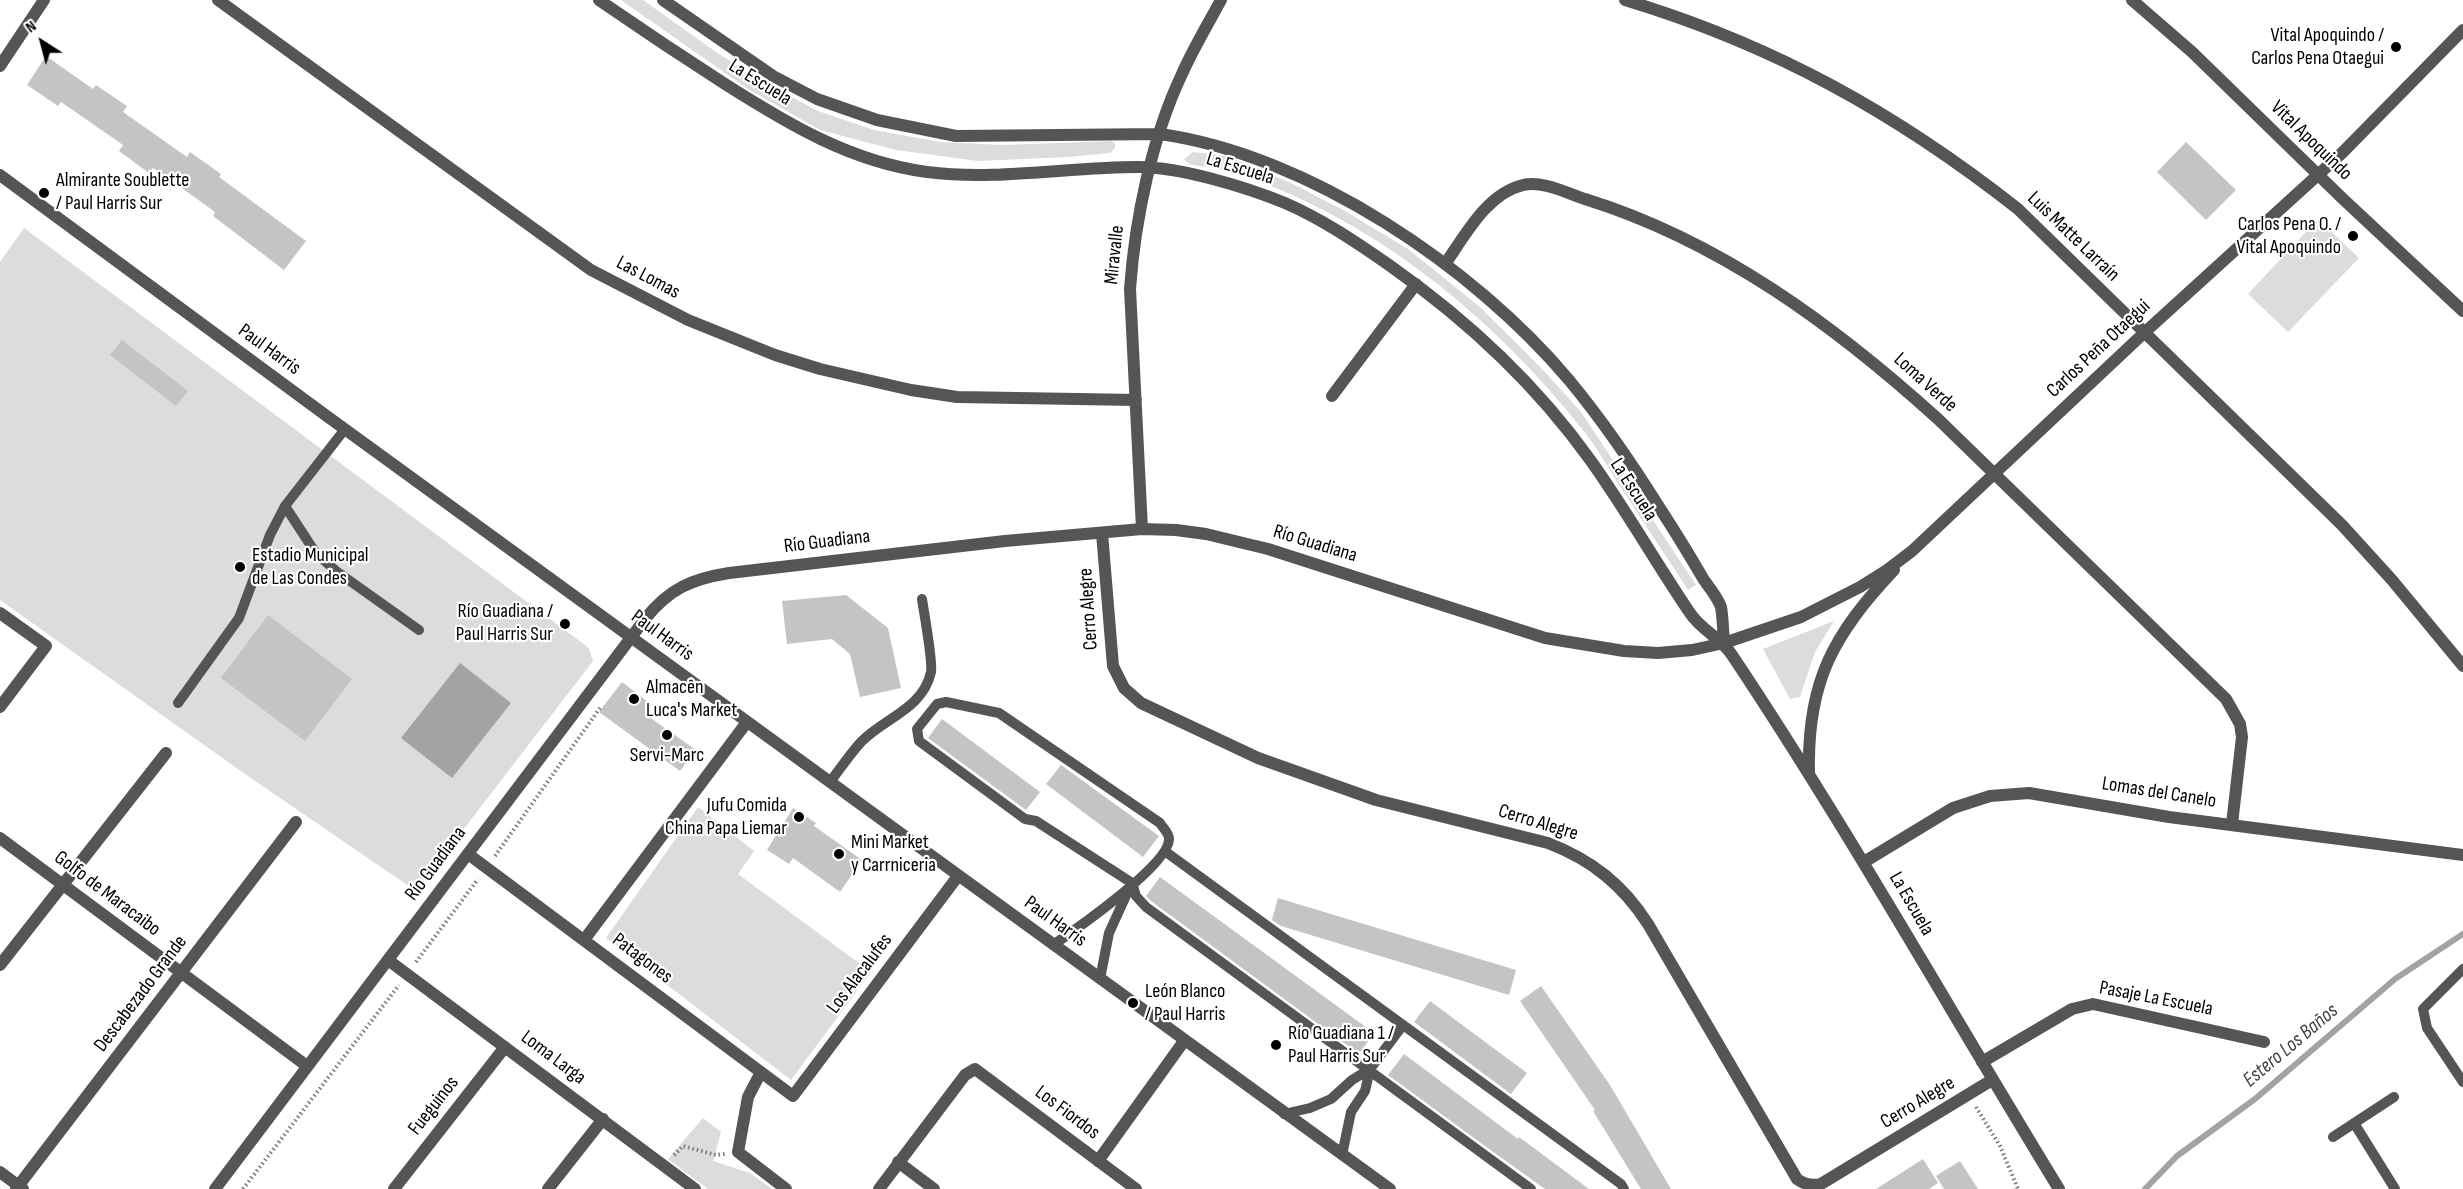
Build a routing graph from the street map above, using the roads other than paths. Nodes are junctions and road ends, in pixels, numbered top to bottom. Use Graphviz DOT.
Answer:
graph roads {
  1 [pos="44,0"];
  2 [pos="218,0"];
  3 [pos="599,0"];
  4 [pos="663,0"];
  5 [pos="1221,0"];
  6 [pos="1625,0"];
  7 [pos="2132,0"];
  8 [pos="2463,30"];
  9 [pos="0,66"];
  10 [pos="1160,134"];
  11 [pos="1150,168"];
  12 [pos="0,175"];
  13 [pos="2318,175"];
  14 [pos="1445,264"];
  15 [pos="1416,284"];
  16 [pos="2463,311"];
  17 [pos="2144,333"];
  18 [pos="1332,396"];
  19 [pos="1136,400"];
  20 [pos="345,429"];
  21 [pos="1994,476"];
  22 [pos="285,506"];
  23 [pos="1142,529"];
  24 [pos="1102,533"];
  25 [pos="1912,551"];
  26 [pos="922,599"];
  27 [pos="0,613"];
  28 [pos="419,630"];
  29 [pos="631,637"];
  30 [pos="1724,643"];
  31 [pos="2463,666"];
  32 [pos="178,703"];
  33 [pos="0,707"];
  34 [pos="747,722"];
  35 [pos="166,753"];
  36 [pos="1809,772"];
  37 [pos="830,782"];
  38 [pos="296,822"];
  39 [pos="2232,824"];
  40 [pos="0,838"];
  41 [pos="1166,852"];
  42 [pos="468,854"];
  43 [pos="2463,855"];
  44 [pos="1864,862"];
  45 [pos="958,876"];
  46 [pos="1132,883"];
  47 [pos="63,885"];
  48 [pos="584,940"];
  49 [pos="1053,945"];
  50 [pos="388,960"];
  51 [pos="0,965"];
  52 [pos="2463,969"];
  53 [pos="181,973"];
  54 [pos="1100,979"];
  55 [pos="1403,1025"];
  56 [pos="1184,1041"];
  57 [pos="2264,1042"];
  58 [pos="505,1047"];
  59 [pos="1982,1062"];
  60 [pos="307,1066"];
  61 [pos="1370,1069"];
  62 [pos="761,1072"];
  63 [pos="1992,1080"];
  64 [pos="2463,1082"];
  65 [pos="793,1096"];
  66 [pos="2394,1097"];
  67 [pos="1284,1113"];
  68 [pos="603,1119"];
  69 [pos="2354,1123"];
  70 [pos="2333,1137"];
  71 [pos="1341,1155"];
  72 [pos="1098,1161"];
  73 [pos="898,1162"];
  74 [pos="0,1172"];
  75 [pos="19,1188"];
  76 [pos="214,1189"];
  77 [pos="394,1189"];
  78 [pos="548,1189"];
  79 [pos="695,1189"];
  80 [pos="786,1189"];
  81 [pos="879,1189"];
  82 [pos="934,1189"];
  83 [pos="1136,1189"];
  84 [pos="1389,1189"];
  85 [pos="1531,1189"];
  86 [pos="1624,1189"];
  87 [pos="2059,1189"];
  88 [pos="2395,1189"];
  1 -- 9 [label="street"];
  2 -- 19 [label="street, Las Lomas"];
  3 -- 11 [label="street, La Escuela"];
  4 -- 10 [label="street, La Escuela"];
  5 -- 10 [label="street, Miravalle"];
  6 -- 17 [label="street, Luis Matte Larraín"];
  7 -- 13 [label="street, Vital Apoquindo"];
  8 -- 13 [label="street, Carlos Peña Otaegui"];
  10 -- 11 [label="street, Miravalle"];
  10 -- 14 [label="street, La Escuela"];
  11 -- 15 [label="street, La Escuela"];
  11 -- 19 [label="street, Miravalle"];
  12 -- 20 [label="street, Paul Harris"];
  13 -- 16 [label="street, Vital Apoquindo"];
  13 -- 17 [label="street, Carlos Peña Otaegui"];
  14 -- 21 [label="street, Loma Verde"];
  14 -- 30 [label="street, La Escuela"];
  15 -- 18 [label="street"];
  15 -- 30 [label="street, La Escuela"];
  17 -- 21 [label="street, Carlos Peña Otaegui"];
  17 -- 31 [label="street, Luis Matte Larraín"];
  19 -- 23 [label="street, Miravalle"];
  20 -- 22 [label="lane"];
  20 -- 29 [label="street, Paul Harris"];
  21 -- 25 [label="street, Carlos Peña Otaegui"];
  21 -- 39 [label="street, Loma Verde"];
  22 -- 28 [label="lane"];
  22 -- 32 [label="lane"];
  23 -- 24 [label="street, Río Guadiana"];
  23 -- 30 [label="street, Río Guadiana"];
  24 -- 29 [label="street, Río Guadiana"];
  24 -- 63 [label="street, Cerro Alegre"];
  25 -- 30 [label="street, Carlos Peña Otaegui"];
  25 -- 36 [label="street"];
  26 -- 37 [label="lane"];
  27 -- 33 [label="street"];
  29 -- 34 [label="street, Paul Harris"];
  29 -- 42 [label="street, Río Guadiana"];
  30 -- 36 [label="street, La Escuela"];
  34 -- 37 [label="street, Paul Harris"];
  34 -- 48 [label="street"];
  35 -- 47 [label="street"];
  36 -- 44 [label="street, La Escuela"];
  37 -- 45 [label="street, Paul Harris"];
  38 -- 53 [label="street, Descabezado Grande"];
  39 -- 43 [label="street, Lomas del Canelo"];
  39 -- 44 [label="street, Lomas del Canelo"];
  40 -- 47 [label="street, Golfo de Maracaibo"];
  41 -- 46 [label="lane"];
  41 -- 46 [label="lane"];
  41 -- 55 [label="lane"];
  42 -- 48 [label="street, Patagones"];
  42 -- 50 [label="street, Río Guadiana"];
  44 -- 59 [label="street, La Escuela"];
  45 -- 49 [label="street, Paul Harris"];
  45 -- 65 [label="street, Los Alacalufes"];
  46 -- 49 [label="lane"];
  46 -- 54 [label="lane"];
  46 -- 61 [label="lane"];
  47 -- 51 [label="street"];
  47 -- 53 [label="street, Golfo de Maracaibo"];
  48 -- 62 [label="street, Patagones"];
  49 -- 54 [label="street, Paul Harris"];
  50 -- 58 [label="street, Loma Larga"];
  50 -- 60 [label="street, Río Guadiana"];
  52 -- 64 [label="lane"];
  53 -- 60 [label="street, Golfo de Maracaibo"];
  53 -- 75 [label="street, Descabezado Grande"];
  54 -- 56 [label="street, Paul Harris"];
  55 -- 61 [label="lane"];
  55 -- 86 [label="lane"];
  56 -- 67 [label="street, Paul Harris"];
  56 -- 72 [label="street"];
  57 -- 59 [label="street, Pasaje La Escuela"];
  58 -- 68 [label="street, Loma Larga"];
  58 -- 77 [label="street, Fueguinos"];
  59 -- 63 [label="street, La Escuela"];
  60 -- 76 [label="street, Río Guadiana"];
  61 -- 67 [label="lane"];
  61 -- 71 [label="lane"];
  61 -- 85 [label="lane"];
  62 -- 65 [label="street, Patagones"];
  62 -- 80 [label="street"];
  63 -- 87 [label="street, La Escuela"];
  66 -- 69 [label="lane"];
  67 -- 71 [label="street, Paul Harris"];
  68 -- 78 [label="street"];
  68 -- 79 [label="street, Loma Larga"];
  69 -- 70 [label="lane"];
  69 -- 88 [label="lane"];
  71 -- 84 [label="street, Paul Harris"];
  72 -- 73 [label="street, Los Fiordos"];
  72 -- 83 [label="street, Los Fiordos"];
  73 -- 81 [label="street"];
  73 -- 82 [label="street"];
  74 -- 75 [label="street"];
}
